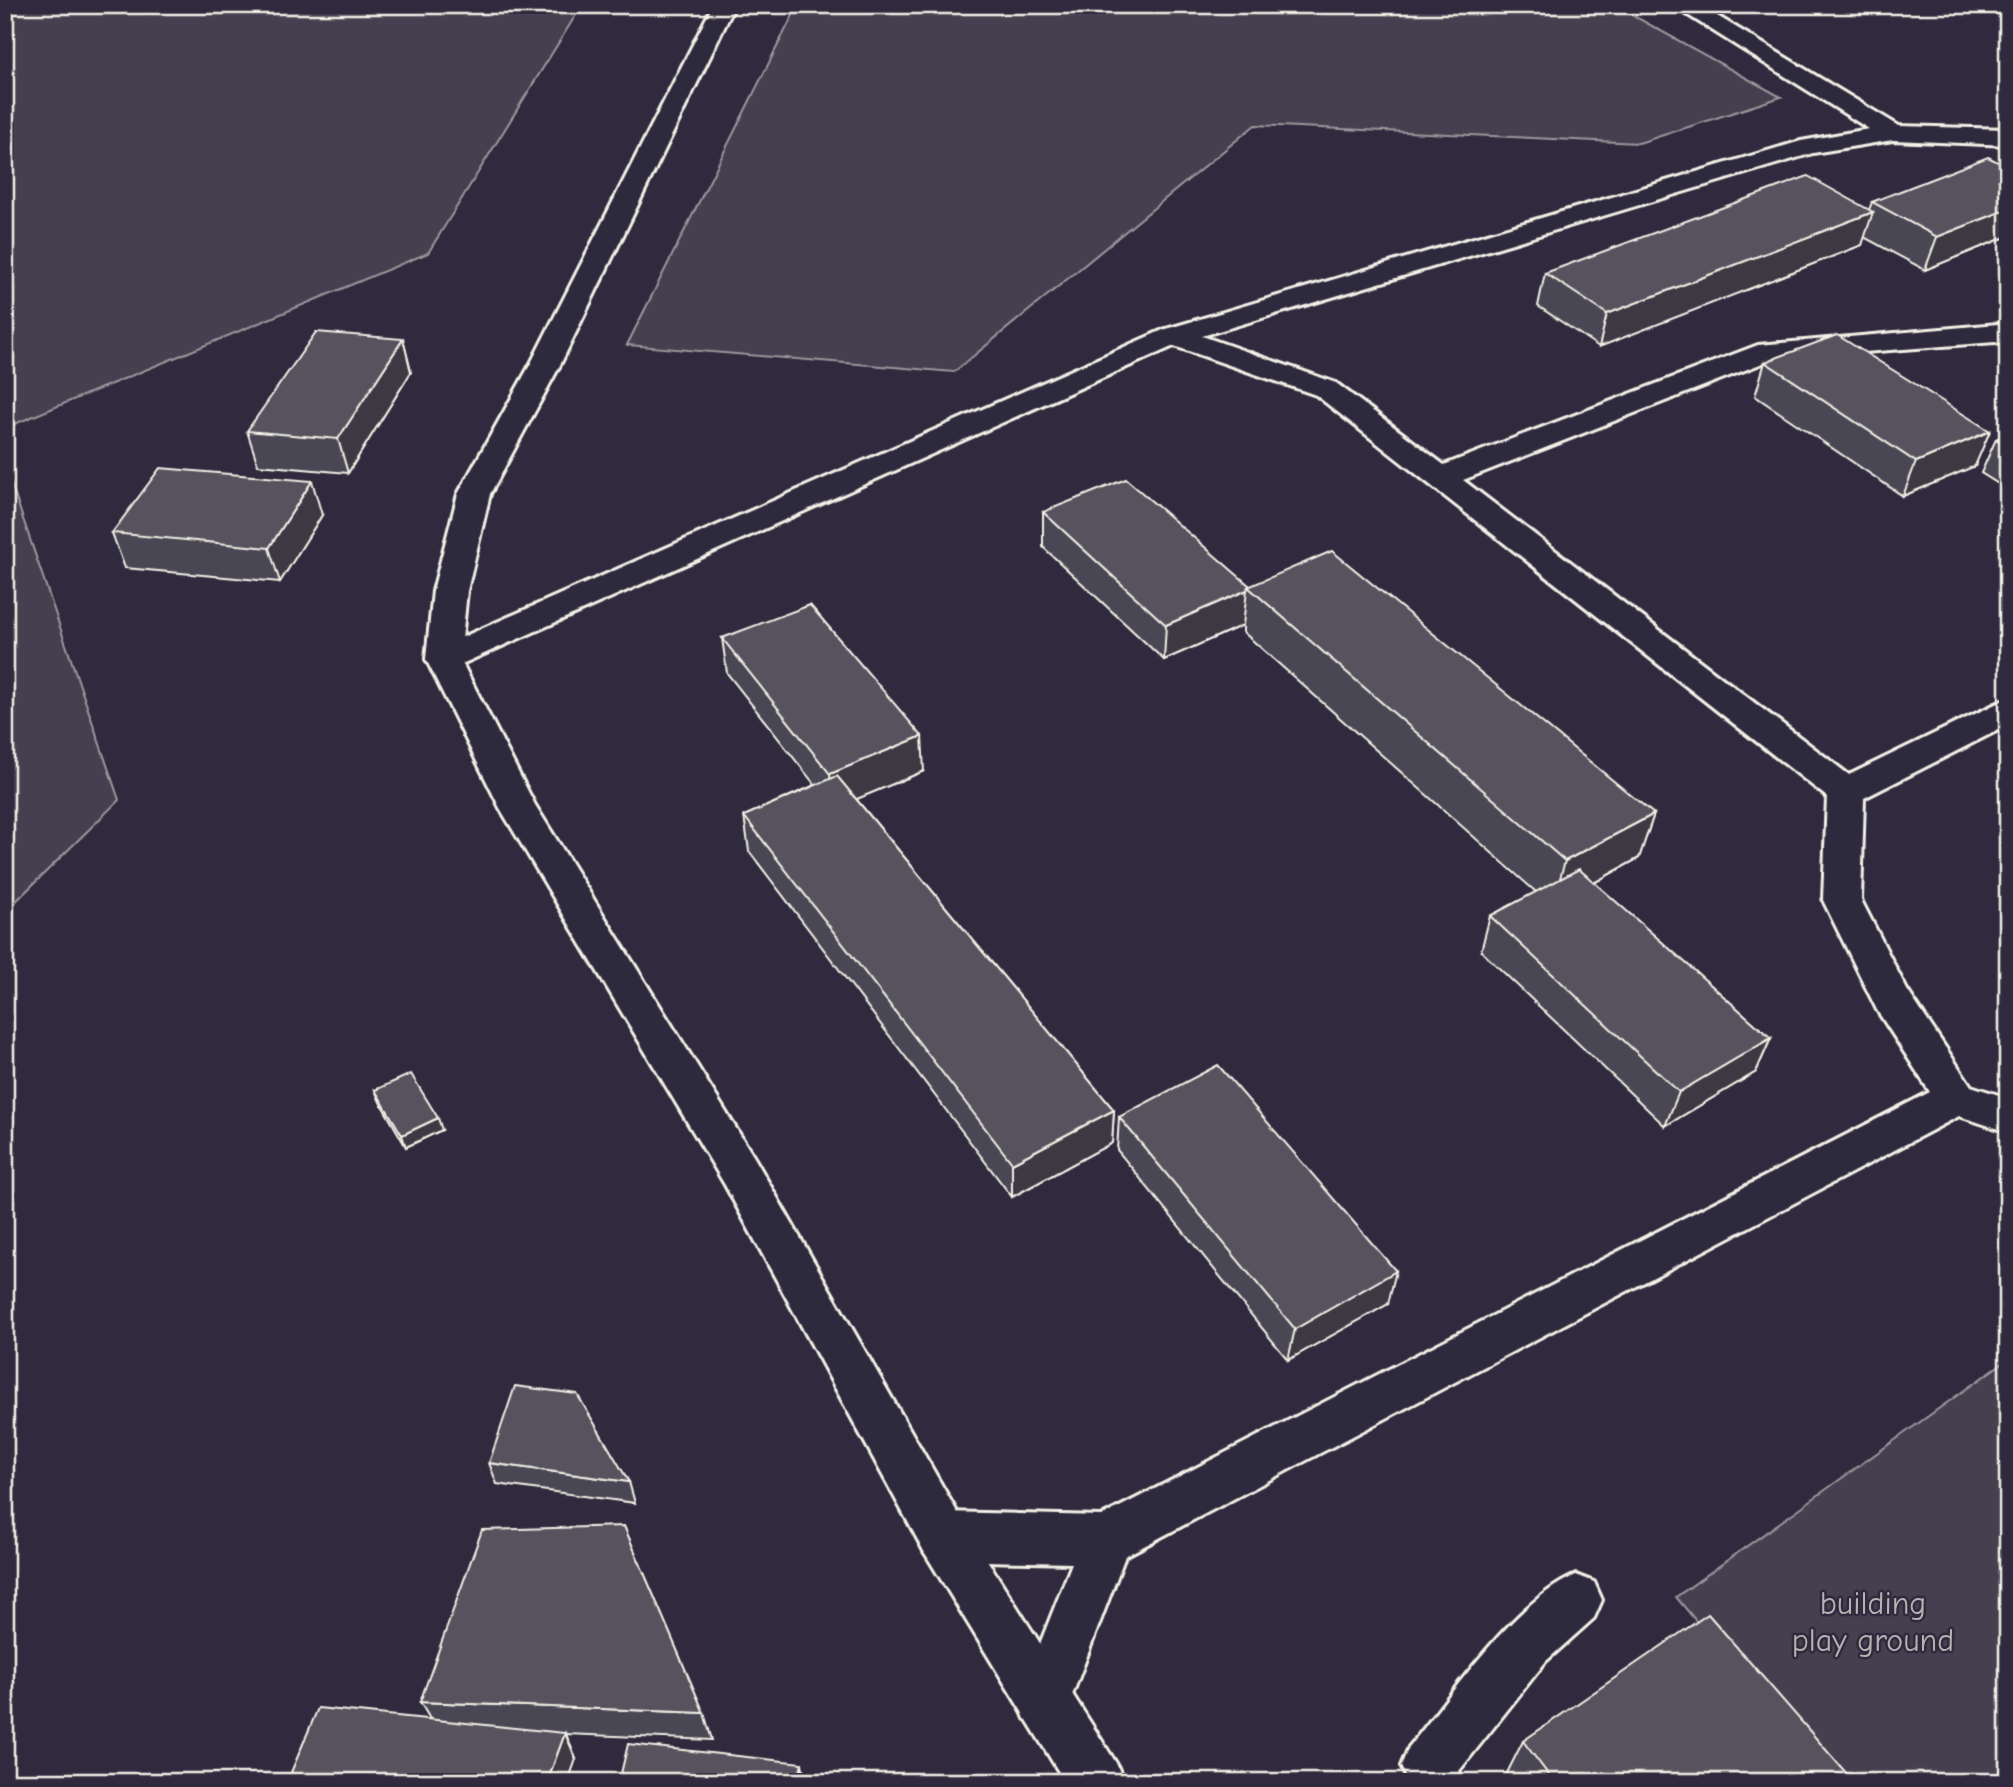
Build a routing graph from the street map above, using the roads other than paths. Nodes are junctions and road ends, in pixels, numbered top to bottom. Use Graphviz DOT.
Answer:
graph roads {
  1 [pos="724,5"];
  2 [pos="1683,5"];
  3 [pos="1893,133"];
  4 [pos="2008,137"];
  5 [pos="1174,336"];
  6 [pos="2008,337"];
  7 [pos="1442,477"];
  8 [pos="443,659"];
  9 [pos="2008,710"];
  10 [pos="1846,792"];
  11 [pos="1955,1098"];
  12 [pos="2008,1115"];
  13 [pos="943,1536"];
  14 [pos="1106,1540"];
  15 [pos="1576,1600"];
  16 [pos="1044,1700"];
  17 [pos="1097,1782"];
  18 [pos="1436,1782"];
  1 -- 8 [label="street"];
  2 -- 3 [label="street"];
  3 -- 4 [label="street"];
  3 -- 5 [label="street"];
  5 -- 7 [label="street"];
  5 -- 8 [label="street"];
  6 -- 7 [label="street"];
  7 -- 10 [label="street"];
  8 -- 13 [label="street"];
  9 -- 10 [label="street"];
  10 -- 11 [label="street"];
  11 -- 12 [label="street"];
  11 -- 14 [label="street"];
  13 -- 14 [label="street"];
  13 -- 16 [label="street"];
  14 -- 16 [label="street"];
  15 -- 18 [label="street"];
  16 -- 17 [label="street"];
}
